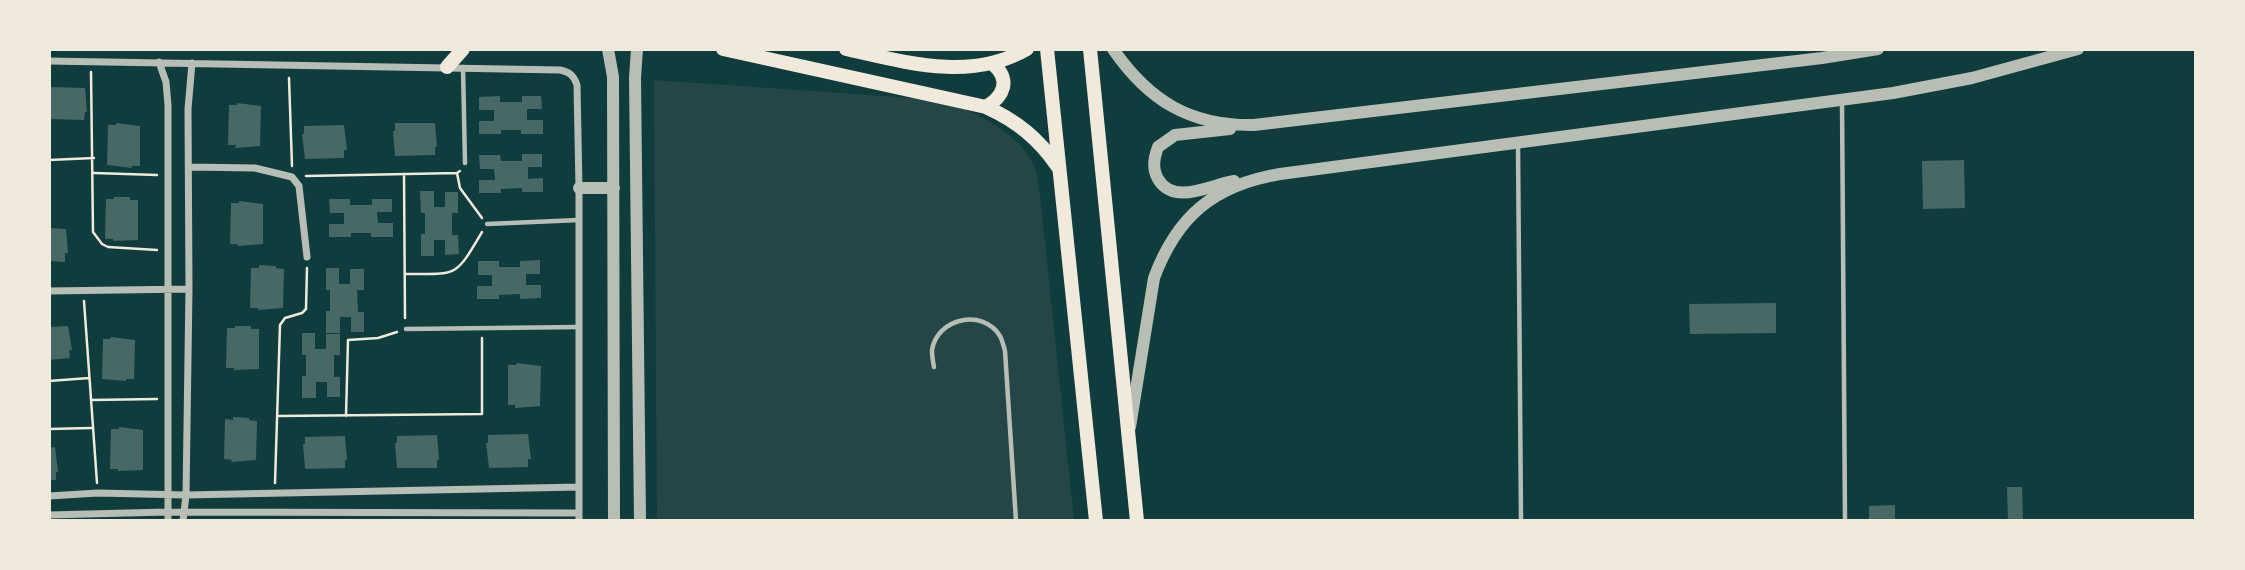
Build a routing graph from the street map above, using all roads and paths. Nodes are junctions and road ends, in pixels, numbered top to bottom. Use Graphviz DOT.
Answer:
graph roads {
  1 [pos="463,49"];
  2 [pos="608,49"];
  3 [pos="637,49"];
  4 [pos="723,49"];
  5 [pos="846,49"];
  6 [pos="1027,49"];
  7 [pos="1047,49"];
  8 [pos="1090,49"];
  9 [pos="1113,49"];
  10 [pos="1878,49"];
  11 [pos="2078,49"];
  12 [pos="49,61"];
  13 [pos="91,61"];
  14 [pos="159,62"];
  15 [pos="192,63"];
  16 [pos="289,64"];
  17 [pos="993,64"];
  18 [pos="447,66"];
  19 [pos="463,67"];
  20 [pos="1842,100"];
  21 [pos="986,107"];
  22 [pos="1254,125"];
  23 [pos="1518,142"];
  24 [pos="94,158"];
  25 [pos="49,160"];
  26 [pos="465,163"];
  27 [pos="189,167"];
  28 [pos="1058,167"];
  29 [pos="94,173"];
  30 [pos="457,173"];
  31 [pos="404,174"];
  32 [pos="169,175"];
  33 [pos="292,177"];
  34 [pos="1255,178"];
  35 [pos="579,188"];
  36 [pos="614,188"];
  37 [pos="579,220"];
  38 [pos="487,224"];
  39 [pos="169,250"];
  40 [pos="307,257"];
  41 [pos="405,274"];
  42 [pos="169,289"];
  43 [pos="189,289"];
  44 [pos="49,291"];
  45 [pos="84,291"];
  46 [pos="579,327"];
  47 [pos="482,328"];
  48 [pos="405,329"];
  49 [pos="934,367"];
  50 [pos="89,378"];
  51 [pos="49,381"];
  52 [pos="167,399"];
  53 [pos="90,400"];
  54 [pos="278,416"];
  55 [pos="346,416"];
  56 [pos="93,428"];
  57 [pos="49,429"];
  58 [pos="1129,437"];
  59 [pos="579,486"];
  60 [pos="98,494"];
  61 [pos="275,494"];
  62 [pos="167,495"];
  63 [pos="186,495"];
  64 [pos="49,496"];
  65 [pos="49,515"];
  66 [pos="168,517"];
  67 [pos="184,517"];
  68 [pos="579,517"];
  69 [pos="614,521"];
  70 [pos="640,521"];
  71 [pos="1016,521"];
  72 [pos="1096,521"];
  73 [pos="1138,521"];
  74 [pos="1521,521"];
  75 [pos="1844,521"];
  1 -- 18 [label="main road"];
  2 -- 36 [label="street"];
  3 -- 70 [label="street"];
  4 -- 21 [label="main road"];
  5 -- 17 [label="main road"];
  6 -- 17 [label="main road"];
  7 -- 28 [label="main road"];
  8 -- 58 [label="main road"];
  9 -- 22 [label="street"];
  10 -- 22 [label="street"];
  11 -- 20 [label="street"];
  12 -- 13 [label="street"];
  13 -- 14 [label="street"];
  13 -- 24 [label="path"];
  14 -- 15 [label="street"];
  14 -- 32 [label="street"];
  15 -- 16 [label="street"];
  15 -- 27 [label="street"];
  16 -- 18 [label="street"];
  16 -- 33 [label="path"];
  17 -- 21 [label="main road"];
  18 -- 19 [label="street"];
  19 -- 26 [label="lane"];
  19 -- 35 [label="street"];
  20 -- 23 [label="street"];
  20 -- 75 [label="lane"];
  21 -- 28 [label="main road"];
  22 -- 34 [label="street"];
  23 -- 34 [label="street"];
  23 -- 74 [label="lane"];
  24 -- 25 [label="path"];
  24 -- 29 [label="path"];
  26 -- 30 [label="path"];
  27 -- 33 [label="street"];
  27 -- 43 [label="street"];
  28 -- 72 [label="main road"];
  29 -- 32 [label="path"];
  29 -- 39 [label="path"];
  30 -- 31 [label="path"];
  30 -- 38 [label="path"];
  31 -- 33 [label="path"];
  31 -- 41 [label="path"];
  32 -- 39 [label="street"];
  33 -- 40 [label="street"];
  34 -- 58 [label="street"];
  35 -- 36 [label="street"];
  35 -- 37 [label="street"];
  36 -- 69 [label="street"];
  37 -- 38 [label="lane"];
  37 -- 46 [label="street"];
  38 -- 41 [label="path"];
  39 -- 42 [label="street"];
  40 -- 54 [label="path"];
  41 -- 48 [label="path"];
  42 -- 43 [label="street"];
  42 -- 45 [label="street"];
  42 -- 52 [label="street"];
  43 -- 63 [label="street"];
  44 -- 45 [label="street"];
  45 -- 50 [label="path"];
  46 -- 47 [label="lane"];
  46 -- 59 [label="street"];
  47 -- 48 [label="lane"];
  47 -- 55 [label="path"];
  48 -- 55 [label="path"];
  49 -- 71 [label="lane"];
  50 -- 51 [label="path"];
  50 -- 53 [label="path"];
  52 -- 53 [label="path"];
  52 -- 62 [label="street"];
  53 -- 56 [label="path"];
  54 -- 55 [label="path"];
  54 -- 61 [label="path"];
  56 -- 57 [label="path"];
  56 -- 60 [label="path"];
  58 -- 73 [label="main road"];
  59 -- 61 [label="street"];
  59 -- 68 [label="street"];
  60 -- 62 [label="street"];
  60 -- 64 [label="street"];
  61 -- 63 [label="street"];
  62 -- 63 [label="street"];
  62 -- 66 [label="street"];
  63 -- 67 [label="street"];
  65 -- 66 [label="street"];
  66 -- 67 [label="street"];
  67 -- 68 [label="street"];
}
